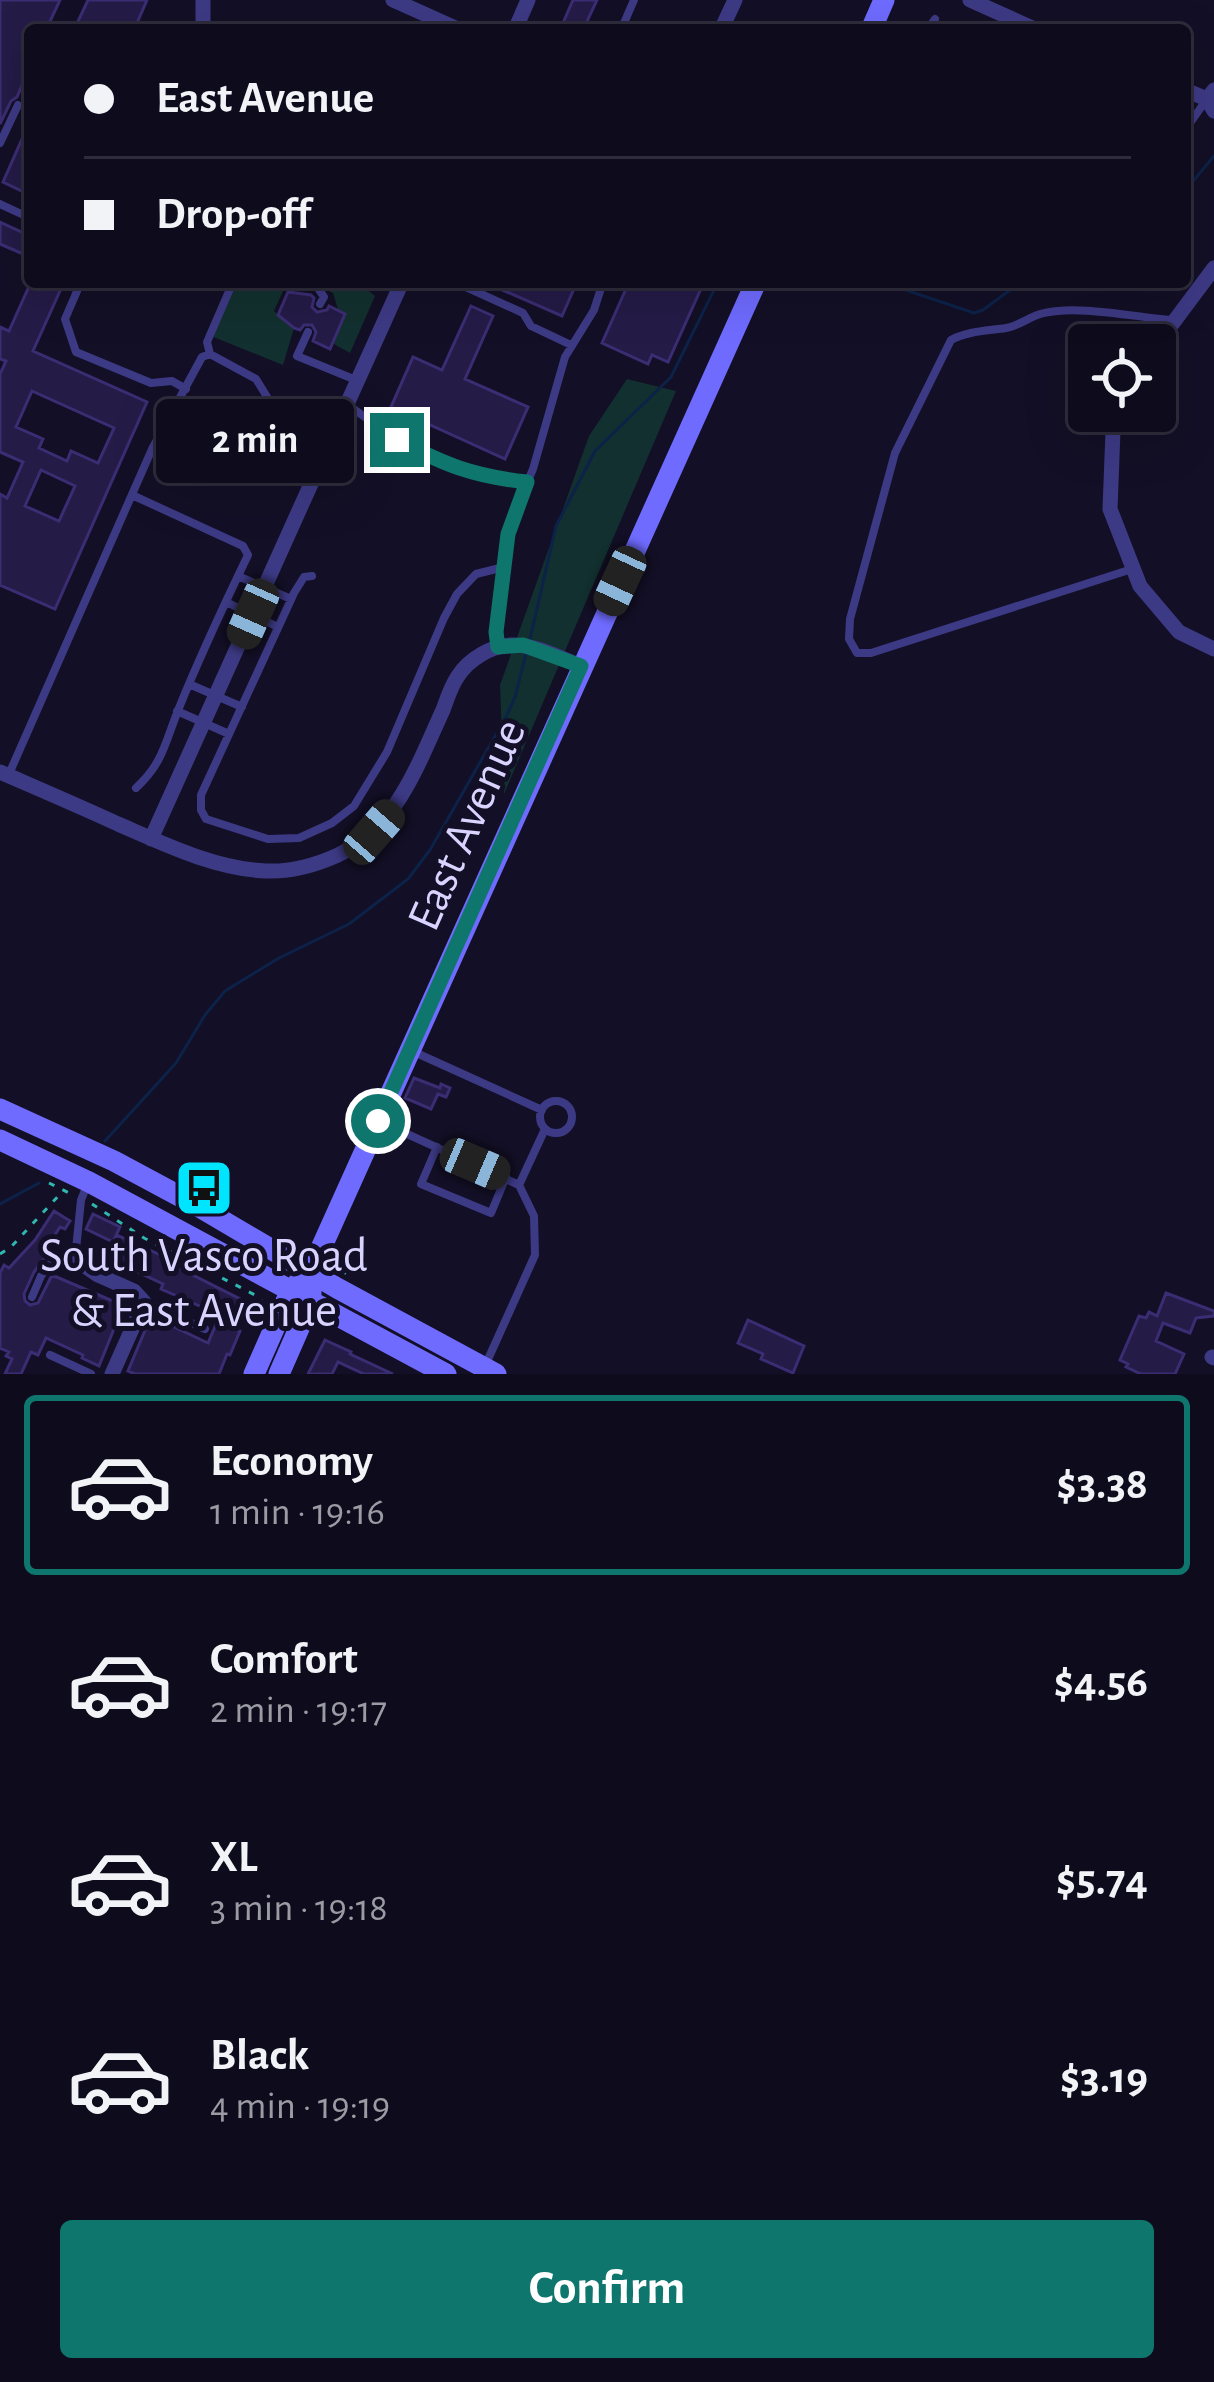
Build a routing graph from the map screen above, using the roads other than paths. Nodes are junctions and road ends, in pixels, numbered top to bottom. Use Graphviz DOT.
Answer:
graph roads {
  1 [pos="393,0"];
  2 [pos="970,0"];
  3 [pos="934,19"];
  4 [pos="447,24"];
  5 [pos="931,24"];
  6 [pos="1024,24"];
  7 [pos="1212,100"];
  8 [pos="18,105"];
  9 [pos="1191,123"];
  10 [pos="0,143"];
  11 [pos="1214,268"];
  12 [pos="78,288"];
  13 [pos="230,288"];
  14 [pos="318,288"];
  15 [pos="399,288"];
  16 [pos="469,288"];
  17 [pos="601,288"];
  18 [pos="753,288"];
  19 [pos="320,304"];
  20 [pos="1174,320"];
  21 [pos="1171,324"];
  22 [pos="308,332"];
  23 [pos="572,345"];
  24 [pos="209,354"];
  25 [pos="358,381"];
  26 [pos="184,393"];
  27 [pos="347,404"];
  28 [pos="1113,432"];
  29 [pos="332,438"];
  30 [pos="527,482"];
  31 [pos="132,495"];
  32 [pos="504,567"];
  33 [pos="1133,568"];
  34 [pos="312,575"];
  35 [pos="238,576"];
  36 [pos="265,587"];
  37 [pos="292,599"];
  38 [pos="226,602"];
  39 [pos="253,614"];
  40 [pos="279,627"];
  41 [pos="498,647"];
  42 [pos="1214,649"];
  43 [pos="581,666"];
  44 [pos="189,684"];
  45 [pos="216,696"];
  46 [pos="242,707"];
  47 [pos="177,711"];
  48 [pos="204,722"];
  49 [pos="230,734"];
  50 [pos="4,773"];
  51 [pos="136,788"];
  52 [pos="152,839"];
  53 [pos="410,1050"];
  54 [pos="0,1109"];
  55 [pos="542,1110"];
  56 [pos="378,1121"];
  57 [pos="545,1129"];
  58 [pos="0,1140"];
  59 [pos="437,1147"];
  60 [pos="506,1177"];
  61 [pos="519,1185"];
  62 [pos="85,1190"];
  63 [pos="75,1259"];
  64 [pos="311,1270"];
  65 [pos="301,1296"];
  66 [pos="32,1298"];
  67 [pos="144,1302"];
  68 [pos="206,1329"];
  69 [pos="50,1355"];
  70 [pos="490,1371"];
  71 [pos="92,1374"];
  72 [pos="112,1374"];
  73 [pos="254,1374"];
  74 [pos="279,1374"];
  75 [pos="446,1374"];
  1 -- 4 [label="street"];
  2 -- 6 [label="street"];
  3 -- 5 [label="lane"];
  7 -- 9 [label="lane"];
  8 -- 10 [label="lane"];
  11 -- 20 [label="street"];
  12 -- 26 [label="lane"];
  13 -- 24 [label="lane"];
  14 -- 19 [label="lane"];
  15 -- 25 [label="street"];
  16 -- 23 [label="lane"];
  17 -- 23 [label="lane"];
  18 -- 43 [label="main road, East Avenue"];
  20 -- 21 [label="street"];
  20 -- 33 [label="lane"];
  22 -- 25 [label="lane"];
  23 -- 30 [label="lane"];
  24 -- 26 [label="lane"];
  24 -- 29 [label="lane"];
  25 -- 27 [label="street"];
  26 -- 31 [label="lane"];
  27 -- 29 [label="street"];
  27 -- 30 [label="lane"];
  28 -- 33 [label="street"];
  29 -- 36 [label="street"];
  30 -- 32 [label="lane"];
  31 -- 35 [label="lane"];
  31 -- 50 [label="lane"];
  32 -- 41 [label="lane"];
  32 -- 49 [label="lane"];
  33 -- 42 [label="street"];
  34 -- 37 [label="lane"];
  35 -- 36 [label="lane"];
  35 -- 38 [label="lane"];
  36 -- 37 [label="lane"];
  36 -- 39 [label="street"];
  37 -- 40 [label="lane"];
  38 -- 39 [label="lane"];
  38 -- 44 [label="lane"];
  39 -- 40 [label="lane"];
  39 -- 45 [label="street"];
  40 -- 46 [label="lane"];
  41 -- 43 [label="street"];
  41 -- 52 [label="street"];
  43 -- 53 [label="main road, East Avenue"];
  44 -- 45 [label="lane"];
  44 -- 47 [label="lane"];
  45 -- 46 [label="lane"];
  45 -- 48 [label="street"];
  46 -- 49 [label="lane"];
  47 -- 48 [label="lane"];
  47 -- 51 [label="lane"];
  48 -- 49 [label="lane"];
  48 -- 52 [label="street"];
  50 -- 52 [label="street"];
  53 -- 55 [label="lane"];
  53 -- 56 [label="main road, East Avenue"];
  54 -- 64 [label="main road"];
  55 -- 57 [label="lane"];
  55 -- 57 [label="lane"];
  56 -- 59 [label="lane"];
  56 -- 64 [label="main road, East Avenue"];
  57 -- 61 [label="lane"];
  58 -- 62 [label="main road"];
  59 -- 60 [label="lane"];
  59 -- 60 [label="lane"];
  60 -- 61 [label="lane"];
  61 -- 70 [label="lane"];
  62 -- 63 [label="lane"];
  62 -- 65 [label="main road"];
  63 -- 66 [label="lane"];
  63 -- 67 [label="street"];
  64 -- 65 [label="main road, East Avenue"];
  64 -- 70 [label="main road"];
  65 -- 73 [label="main road, East Avenue"];
  65 -- 74 [label="main road, East Avenue"];
  65 -- 75 [label="main road"];
  67 -- 68 [label="lane"];
  67 -- 72 [label="street"];
  69 -- 71 [label="lane"];
}
